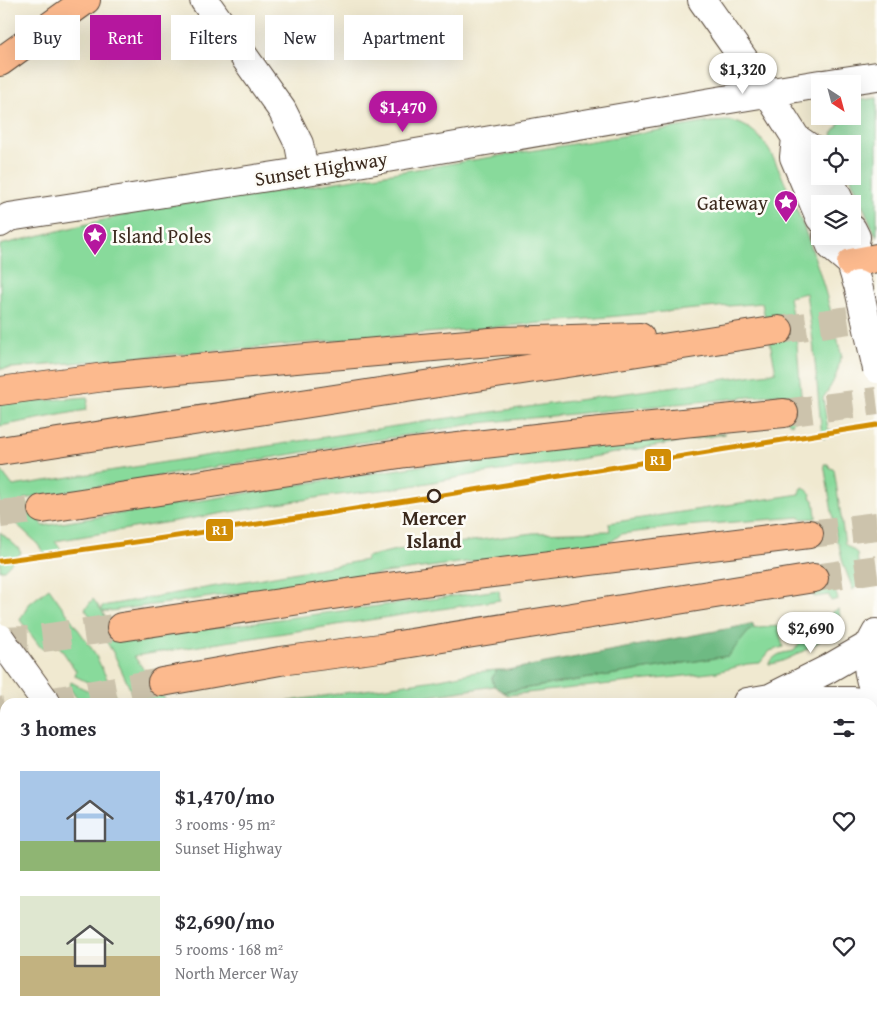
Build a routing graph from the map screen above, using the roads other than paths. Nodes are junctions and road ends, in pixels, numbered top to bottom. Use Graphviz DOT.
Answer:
graph roads {
  1 [pos="86,0"];
  2 [pos="204,0"];
  3 [pos="702,0"];
  4 [pos="0,62"];
  5 [pos="877,76"];
  6 [pos="861,78"];
  7 [pos="811,85"];
  8 [pos="767,92"];
  9 [pos="796,138"];
  10 [pos="811,147"];
  11 [pos="304,170"];
  12 [pos="811,197"];
  13 [pos="0,223"];
  14 [pos="831,245"];
  15 [pos="858,245"];
  16 [pos="862,269"];
  17 [pos="877,369"];
  18 [pos="0,391"];
  19 [pos="784,413"];
  20 [pos="0,451"];
  21 [pos="42,509"];
  22 [pos="809,534"];
  23 [pos="814,578"];
  24 [pos="121,627"];
  25 [pos="874,638"];
  26 [pos="2,645"];
  27 [pos="162,682"];
  28 [pos="877,695"];
  29 [pos="43,698"];
  30 [pos="763,698"];
  1 -- 4 [label="main road"];
  2 -- 11 [label="street"];
  3 -- 8 [label="street"];
  5 -- 6 [label="street"];
  7 -- 8 [label="street, Sunset Highway"];
  8 -- 9 [label="street"];
  8 -- 11 [label="street, Sunset Highway"];
  9 -- 10 [label="street"];
  9 -- 12 [label="street"];
  11 -- 13 [label="street, Sunset Highway"];
  14 -- 16 [label="street"];
  15 -- 16 [label="street"];
  16 -- 17 [label="street, bridge"];
  18 -- 20 [label="main road"];
  19 -- 21 [label="main road"];
  22 -- 24 [label="main road"];
  23 -- 27 [label="main road"];
  25 -- 28 [label="street"];
  25 -- 30 [label="street"];
  26 -- 29 [label="street"];
}
